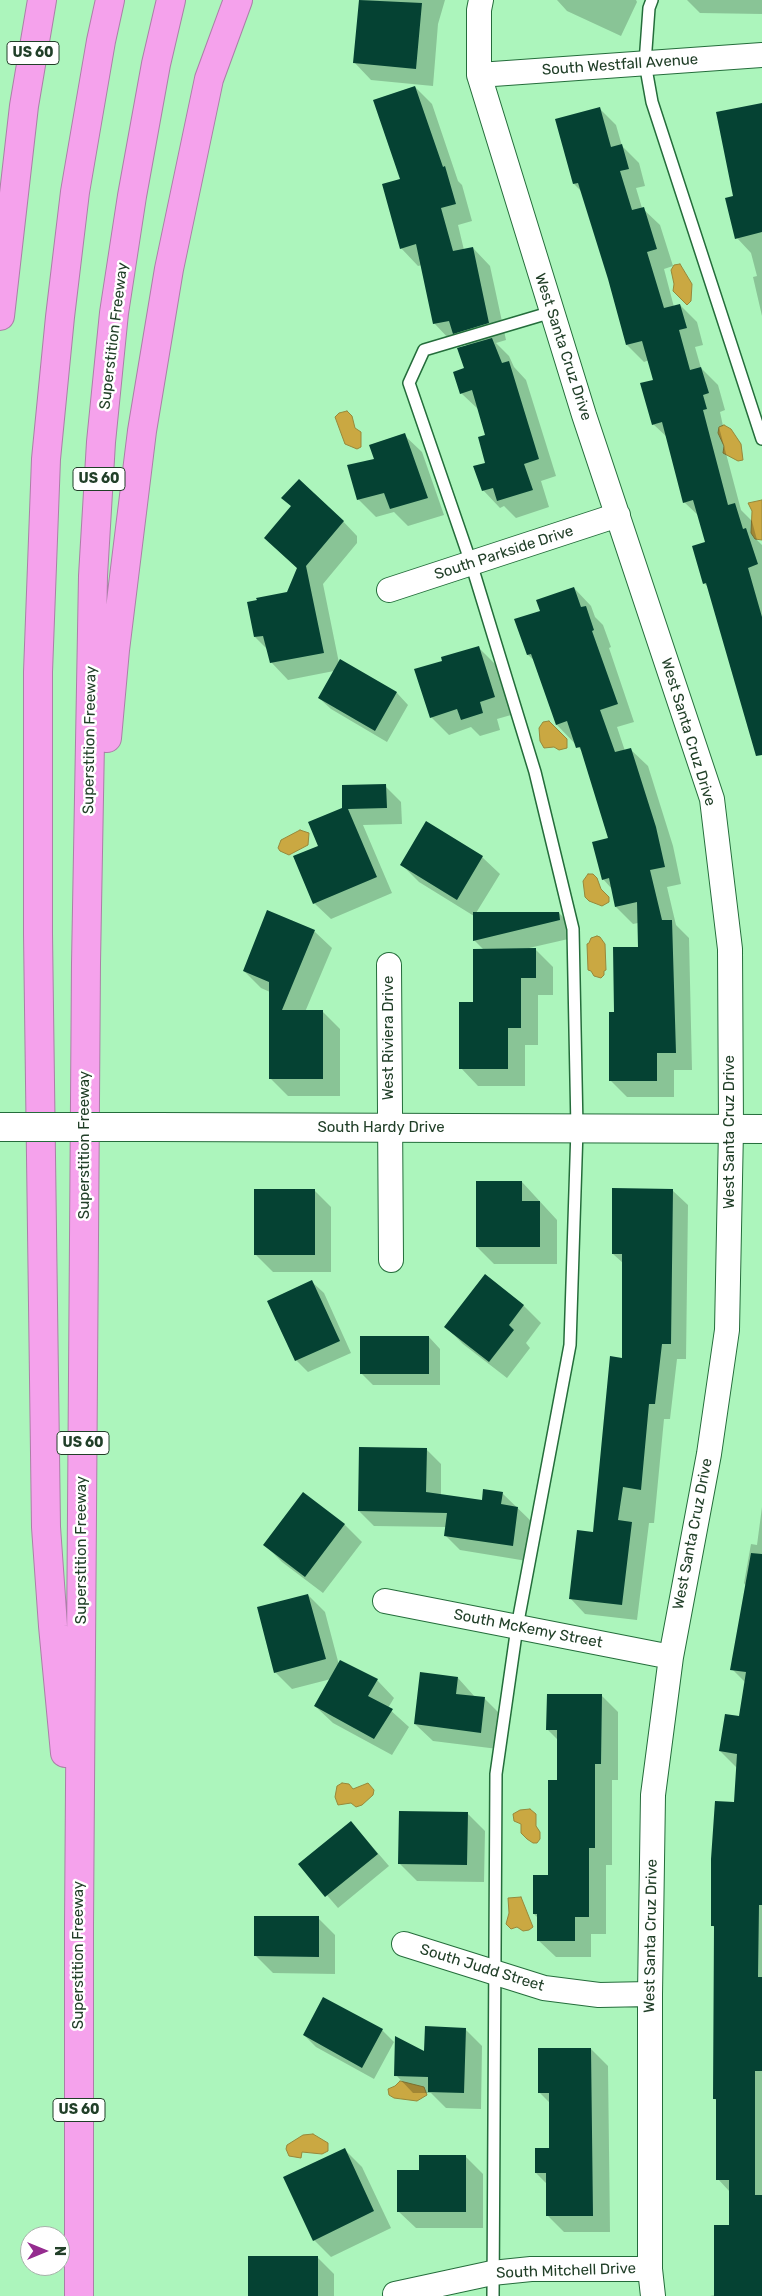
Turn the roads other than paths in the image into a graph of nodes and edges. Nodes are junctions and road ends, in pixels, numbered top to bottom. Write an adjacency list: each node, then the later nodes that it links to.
1 (37, 0): 11 (highway)
2 (42, 0): 11 (highway, US 60)
3 (110, 0): 29 (highway)
4 (172, 0): 18 (highway, Superstition Freeway / US 60)
5 (238, 0): 18 (highway)
6 (481, 0): 10 (street, West Santa Cruz Drive)
7 (652, 0): 9 (lane)
8 (762, 55): 9 (street, South Westfall Avenue)
9 (645, 63): 10 (street, South Westfall Avenue); 14 (lane)
10 (478, 75): 12 (street, West Santa Cruz Drive)
11 (24, 106): 13 (highway, US 60)
12 (552, 312): 15 (street, West Santa Cruz Drive); 16 (lane)
13 (0, 316)
14 (762, 439)
15 (618, 515): 16 (street, South Parkside Drive); 23 (street, West Santa Cruz Drive)
16 (471, 563): 17 (street, South Parkside Drive); 22 (lane)
17 (389, 590)
18 (86, 963): 29 (highway, Superstition Freeway / US 60)
19 (389, 965): 21 (street, West Riviera Drive)
20 (0, 1127): 21 (street, South Hardy Drive, bridge)
21 (389, 1128): 22 (street, South Hardy Drive); 25 (street, West Riviera Drive)
22 (577, 1129): 23 (street, South Hardy Drive); 27 (lane)
23 (731, 1129): 24 (street, South Hardy Drive); 28 (street, West Santa Cruz Drive)
24 (762, 1129)
25 (391, 1260)
26 (385, 1601): 27 (street, South McKemy Street)
27 (517, 1627): 28 (street, South McKemy Street); 31 (lane)
28 (671, 1657): 32 (street, West Santa Cruz Drive)
29 (79, 1924): 36 (highway, Superstition Freeway / US 60)
30 (404, 1944): 31 (street, South Judd Street)
31 (494, 1972): 32 (street, South Judd Street); 34 (lane)
32 (650, 1994): 33 (street, West Santa Cruz Drive)
33 (650, 2269): 34 (street, South Mitchell Drive); 37 (street, West Santa Cruz Drive)
34 (493, 2284): 35 (street, South Mitchell Drive)
35 (395, 2294)
36 (79, 2296)
37 (653, 2296)

